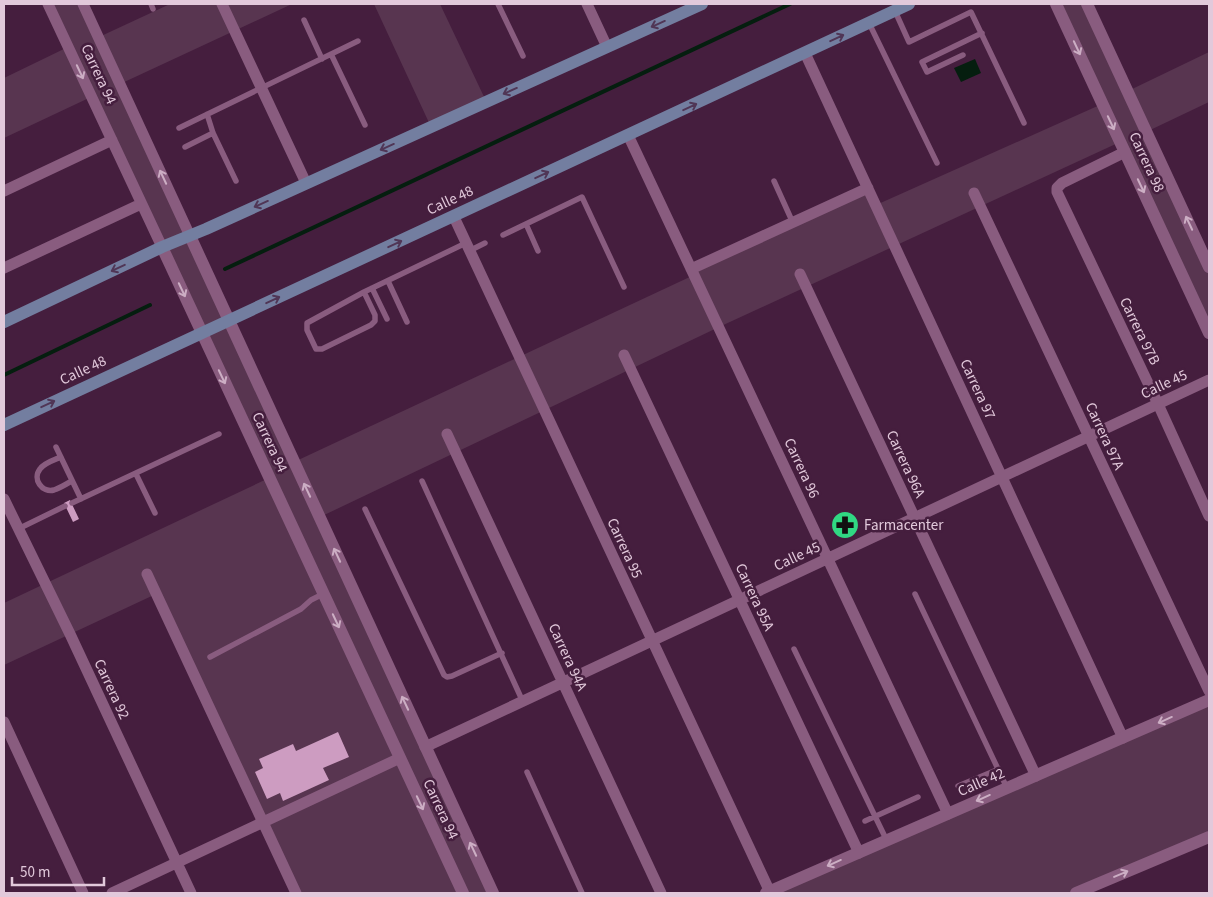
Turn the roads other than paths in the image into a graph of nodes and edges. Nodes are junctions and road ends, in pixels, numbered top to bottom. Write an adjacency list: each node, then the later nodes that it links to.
1 (48, 4): 28 (street, Carrera 94, one-way to 28)
2 (83, 4): 43 (street, Carrera 94, one-way to 2)
3 (222, 4): 21 (street)
4 (498, 4): 19 (lane)
5 (587, 4): 15 (street)
6 (702, 4): 15 (main road, one-way to 15)
7 (909, 4): 10 (main road, Calle 48)
8 (1056, 4): 30 (street, Carrera 98, one-way to 30)
9 (1087, 4): 48 (street, Carrera 98, one-way to 9)
10 (895, 10): 12 (main road, Calle 48); 13 (lane)
11 (304, 20): 20 (lane)
12 (869, 23): 16 (main road, Calle 48, one-way to 12); 31 (lane)
13 (982, 33): 18 (lane); 23 (lane)
14 (358, 41): 17 (lane)
15 (607, 47): 34 (main road, one-way to 34)
16 (805, 53): 27 (main road, Calle 48, one-way to 16); 35 (street, Carrera 97)
17 (331, 54): 20 (lane); 24 (lane)
18 (963, 55)
19 (523, 56)
20 (322, 59): 21 (lane)
21 (261, 88): 22 (lane); 34 (street)
22 (207, 114): 25 (lane); 26 (lane)
23 (1024, 123)
24 (365, 125)
25 (180, 128)
26 (213, 133): 29 (lane); 32 (lane)
27 (628, 136): 39 (main road, Calle 48, one-way to 27); 50 (street, Carrera 96)
28 (112, 140): 36 (street); 38 (street, Carrera 94)
29 (185, 147)
30 (1125, 152): 61 (street, Carrera 98, one-way to 61); 64 (street, Carrera 97B)
31 (936, 163)
32 (236, 181)
33 (774, 181): 40 (lane)
34 (306, 183): 43 (main road, one-way to 43)
35 (868, 188): 40 (street); 72 (street, Carrera 97)
36 (4, 191)
37 (974, 193): 68 (street, Carrera 97A)
38 (141, 204): 45 (street, Carrera 94); 49 (street)
39 (454, 217): 46 (street, Carrera 95); 57 (main road, Calle 48, one-way to 39)
40 (793, 223): 50 (street)
41 (526, 224): 42 (lane); 47 (lane); 53 (lane)
42 (503, 235)
43 (190, 236): 45 (main road); 57 (street, Carrera 94)
44 (486, 243): 46 (lane)
45 (162, 247): 58 (main road, one-way to 58); 60 (street, Carrera 94, one-way to 60)
46 (468, 247): 52 (lane); 89 (street, Carrera 95)
47 (538, 252)
48 (1209, 267)
49 (4, 268)
50 (691, 269): 84 (street, Carrera 96)
51 (800, 274): 82 (street, Carrera 96A)
52 (388, 281): 54 (lane); 59 (lane)
53 (624, 287)
54 (372, 288): 55 (lane); 56 (lane)
55 (364, 292): 55 (lane)
56 (387, 319)
57 (229, 321): 60 (main road, Calle 48); 99 (street, Carrera 94, one-way to 57)
58 (4, 322)
59 (407, 322)
60 (202, 333): 65 (main road, Calle 48, one-way to 60); 86 (street, Carrera 94, one-way to 86)
61 (1209, 333)
62 (624, 355): 88 (street, Carrera 95A)
63 (1209, 380): 64 (street, Calle 45)
64 (1158, 404): 68 (street, Calle 45); 81 (street, Carrera 97B)
65 (4, 425)
66 (219, 434): 71 (lane)
67 (447, 434): 93 (street, Carrera 94A)
68 (1089, 436): 72 (street, Calle 45); 94 (street, Carrera 97A)
69 (56, 447): 70 (lane)
70 (61, 457): 73 (lane); 73 (lane)
71 (136, 474): 76 (lane); 80 (lane)
72 (1002, 477): 82 (street, Calle 45); 98 (street, Carrera 97)
73 (72, 481): 76 (lane)
74 (422, 481): 91 (lane)
75 (4, 499): 83 (street, Carrera 92)
76 (81, 499): 77 (lane)
77 (72, 503)
78 (65, 506): 83 (lane)
79 (365, 509): 91 (lane)
80 (155, 513)
81 (1209, 516)
82 (914, 518): 84 (street, Calle 45); 103 (street, Carrera 96A)
83 (18, 529): 114 (street, Carrera 92)
84 (828, 559): 88 (street, Calle 45); 107 (street, Carrera 96)
85 (146, 574): 110 (street)
86 (323, 594): 92 (lane); 100 (street, Carrera 94, one-way to 100)
87 (915, 594): 101 (lane)
88 (739, 600): 89 (street, Calle 45); 113 (street, Carrera 95A)
89 (652, 641): 93 (street, Calle 45); 115 (street, Carrera 95)
90 (794, 648): 108 (lane)
91 (502, 653): 96 (lane)
92 (210, 657)
93 (563, 683): 96 (street, Calle 45); 123 (street, Carrera 94A)
94 (1209, 691)
95 (1209, 700): 98 (street, Calle 42, one-way to 98)
96 (523, 702): 99 (street, Calle 45)
97 (4, 722): 116 (street)
98 (1123, 738): 103 (street, Calle 42)
99 (425, 747): 121 (street, Carrera 94, one-way to 99)
100 (400, 758): 110 (street); 120 (street, Carrera 94, one-way to 120)
101 (999, 769): 104 (lane); 105 (lane)
102 (527, 772): 122 (lane)
103 (1036, 776): 105 (street, Calle 42)
104 (958, 786)
105 (1007, 788): 107 (street, Calle 42, one-way to 107)
106 (918, 797): 108 (lane)
107 (948, 814): 112 (street, Calle 42)
108 (875, 816): 109 (lane); 112 (lane)
109 (865, 821)
110 (263, 822): 114 (street); 119 (street)
111 (1209, 837): 124 (street, one-way to 111)
112 (887, 840): 113 (street, Calle 42)
113 (858, 853): 115 (street, Calle 42, one-way to 115)
114 (177, 863): 117 (street); 118 (street, Carrera 92)
115 (768, 892)
116 (83, 893)
117 (112, 893)
118 (191, 893)
119 (296, 893)
120 (463, 893)
121 (493, 893)
122 (582, 893)
123 (661, 893)
124 (1076, 893)

